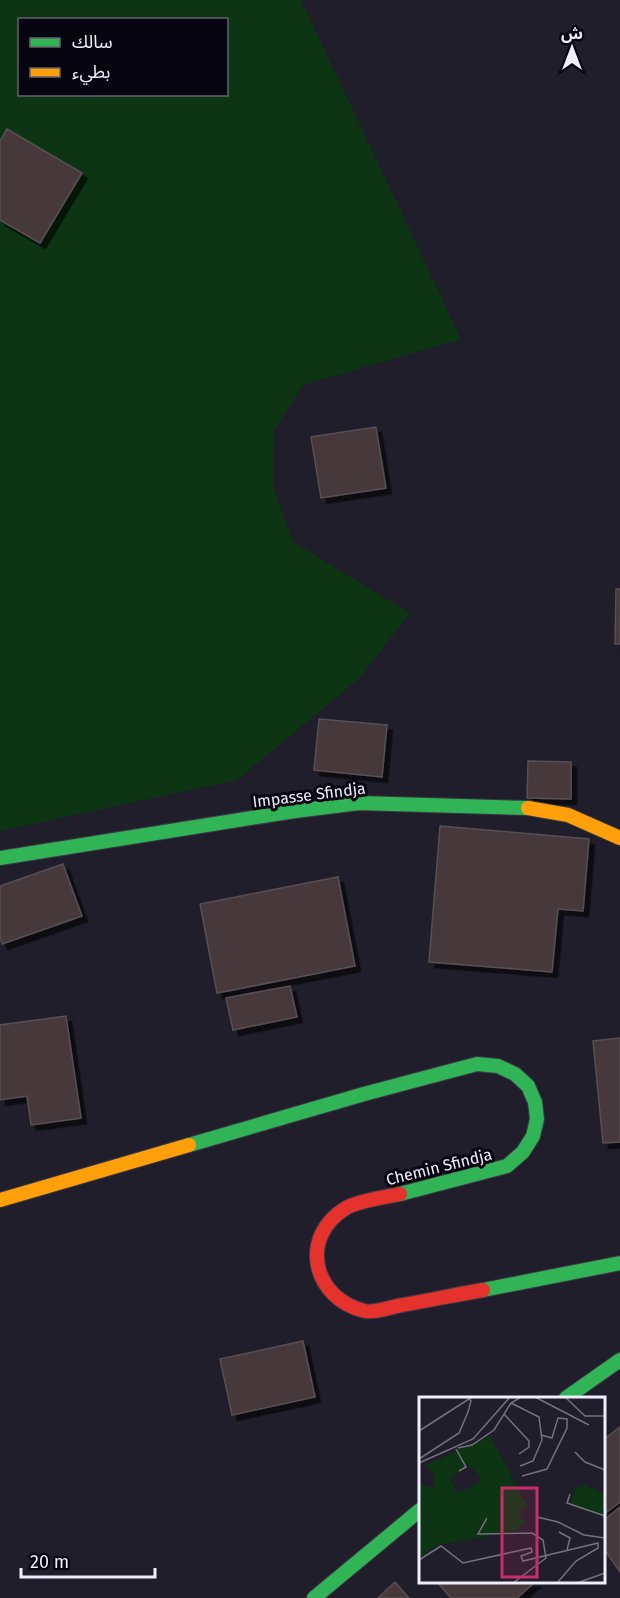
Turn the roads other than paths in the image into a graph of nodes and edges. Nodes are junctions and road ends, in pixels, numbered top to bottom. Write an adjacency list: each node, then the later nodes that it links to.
1 (620, 838): 2 (street, Impasse Sfindja)
2 (0, 858)
3 (0, 1200): 4 (street, Chemin Sfindja)
4 (620, 1263)
5 (620, 1360): 6 (street)
6 (567, 1397)
7 (419, 1511): 8 (street)
8 (314, 1598)

